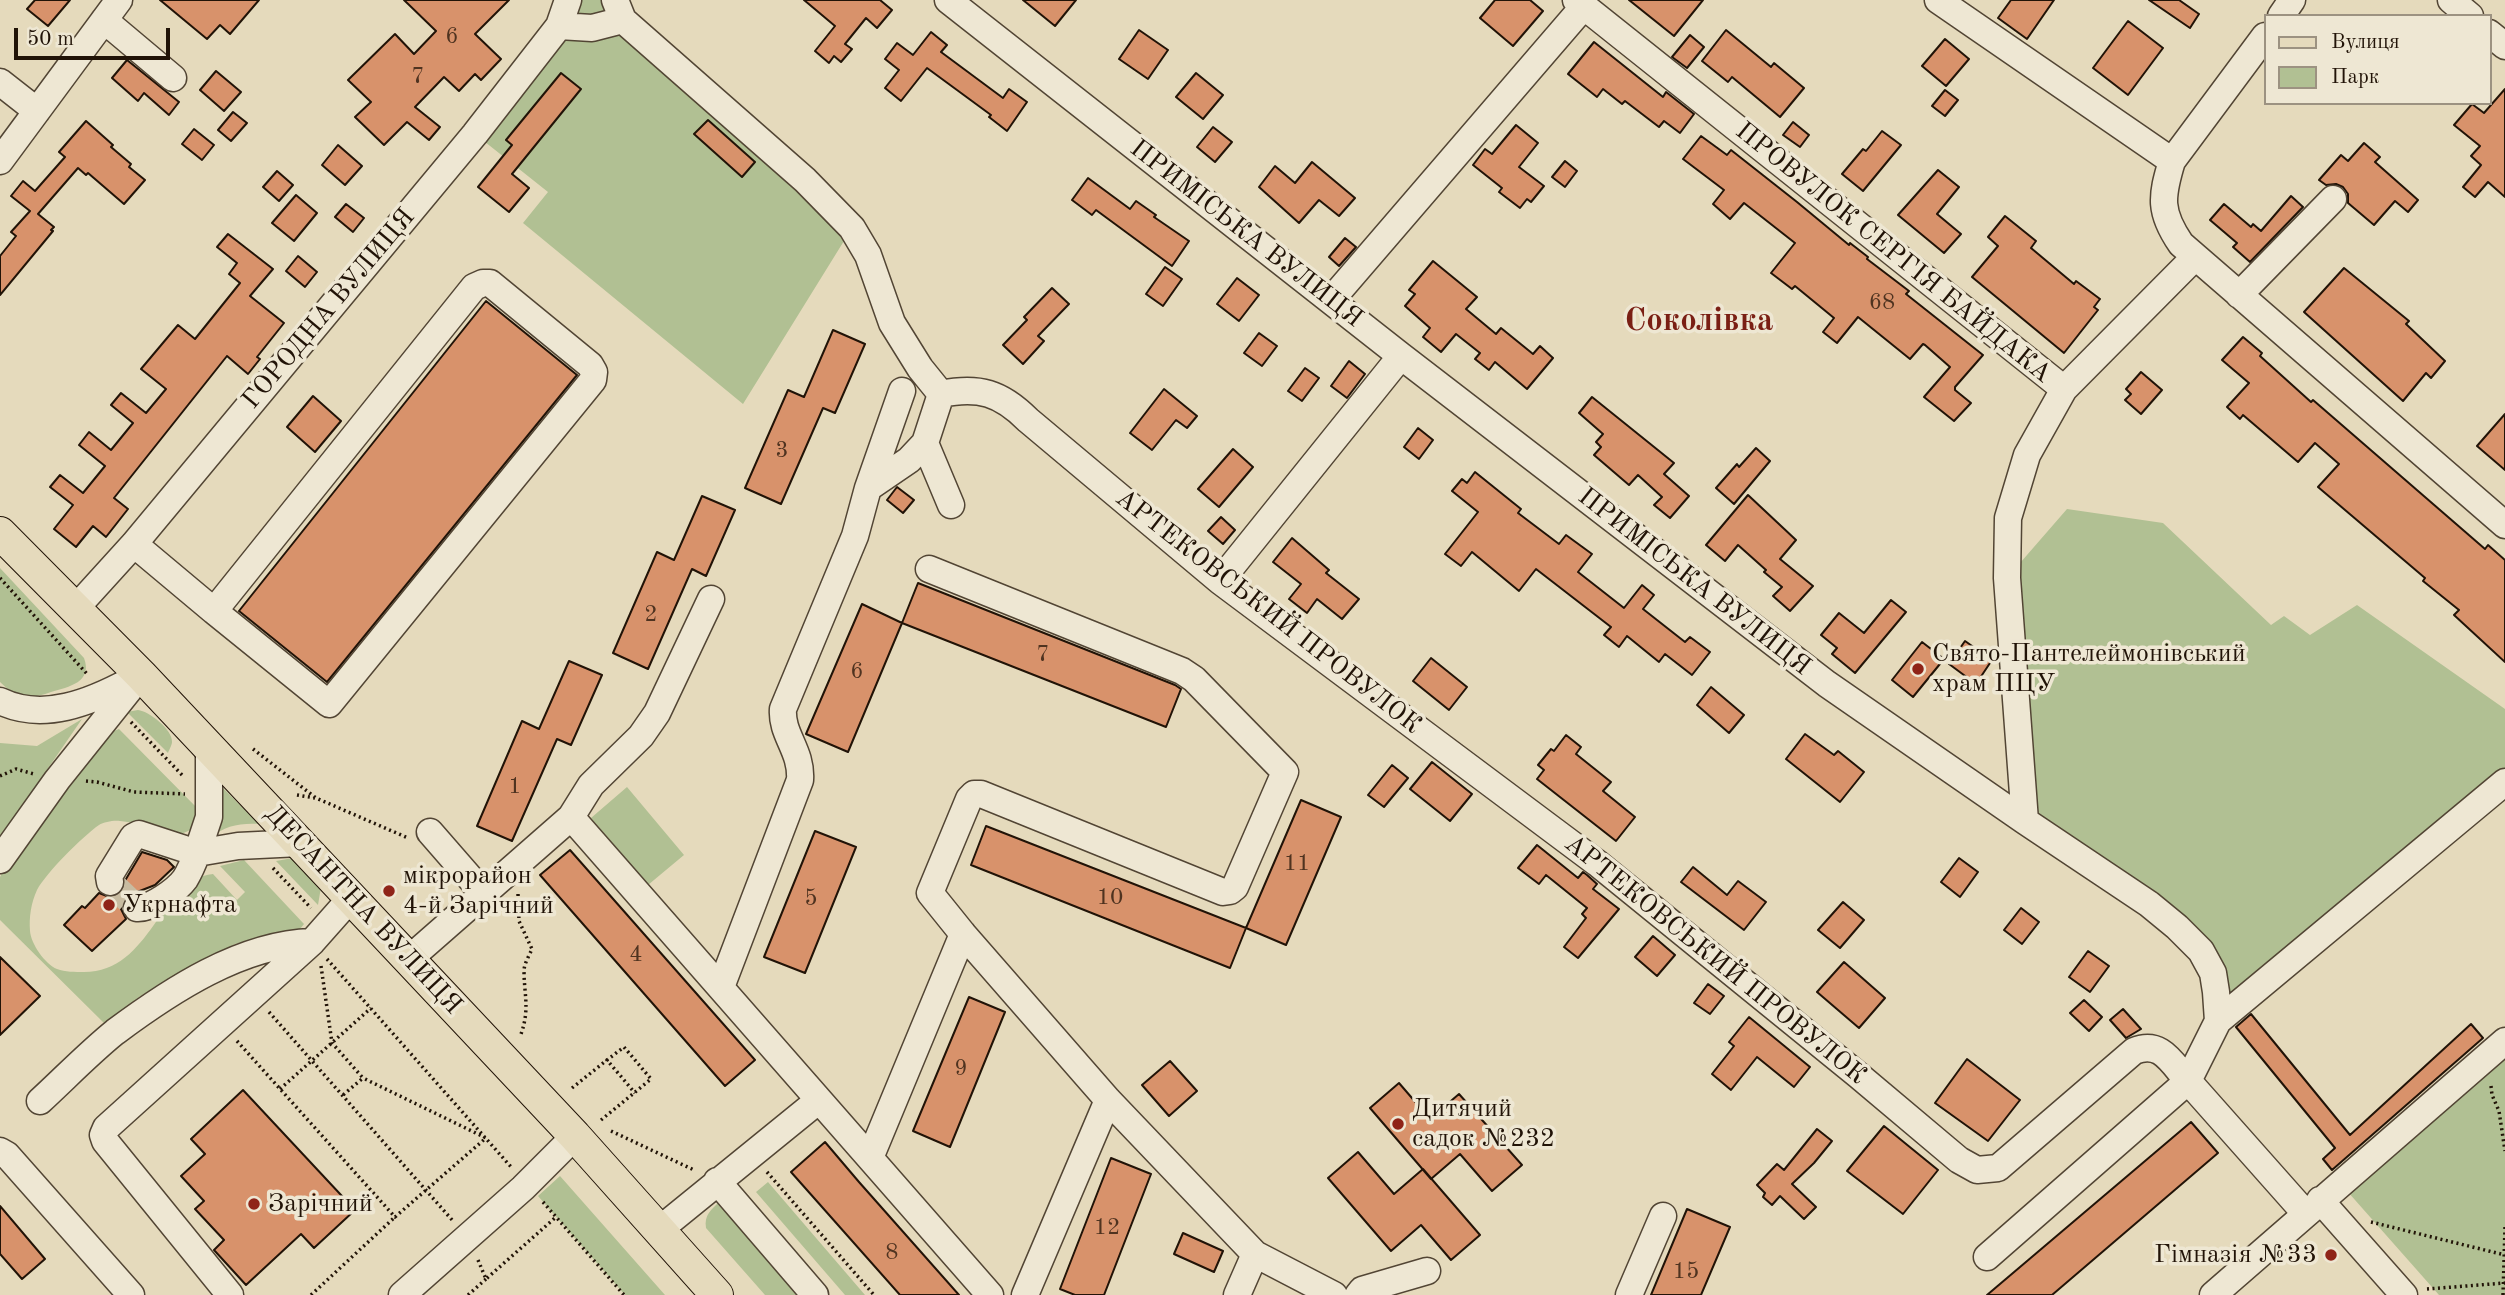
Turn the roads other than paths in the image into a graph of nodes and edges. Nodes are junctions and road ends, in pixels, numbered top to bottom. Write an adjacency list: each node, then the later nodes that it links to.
1 (568, 0): 9 (street, ГОРОДНА ВУЛИЦЯ)
2 (948, 0): 21 (street, ПРИМІСЬКА ВУЛИЦЯ)
3 (1938, 0): 17 (street)
4 (2451, 0): 8 (street)
5 (1580, 3): 21 (street); 23 (street, ПРОВУЛОК СЕРГІЯ БАЙДАКА)
6 (112, 10): 13 (street); 15 (street)
7 (619, 10): 9 (street); 25 (street)
8 (2468, 14)
9 (559, 26): 31 (street, ГОРОДНА ВУЛИЦЯ)
10 (2491, 35): 12 (street)
11 (2264, 37): 17 (street)
12 (2505, 46)
13 (173, 78)
14 (0, 82): 15 (street)
15 (37, 111): 16 (street)
16 (0, 161)
17 (2172, 161): 19 (street)
18 (2333, 199): 20 (street)
19 (2195, 257): 20 (street); 23 (street, ПРОВУЛОК СЕРГІЯ БАЙДАКА)
20 (2239, 295): 29 (street)
21 (1331, 300): 22 (street, ПРИМІСЬКА ВУЛИЦЯ)
22 (1401, 356): 33 (street); 42 (street, ПРИМІСЬКА ВУЛИЦЯ)
23 (2064, 389): 42 (street)
24 (901, 391): 27 (street)
25 (942, 394): 26 (street); 33 (street, АРТЕКОВСЬКИЙ ПРОВУЛОК)
26 (925, 443): 27 (street); 28 (street)
27 (868, 488): 54 (street)
28 (951, 505)
29 (2505, 525)
30 (0, 533): 35 (main road, ДЕСАНТНА ВУЛИЦЯ)
31 (134, 544): 35 (street, ГОРОДНА ВУЛИЦЯ); 36 (street)
32 (929, 569): 51 (street)
33 (1220, 581): 57 (street, АРТЕКОВСЬКИЙ ПРОВУЛОК)
34 (711, 599): 41 (street)
35 (75, 609): 37 (main road, ДЕСАНТНА ВУЛИЦЯ)
36 (214, 611): 36 (street)
37 (141, 675): 38 (street); 39 (main road, ДЕСАНТНА ВУЛИЦЯ); 46 (street)
38 (0, 701)
39 (209, 748): 44 (main road, ДЕСАНТНА ВУЛИЦЯ); 45 (street)
40 (2503, 788): 55 (street)
41 (571, 817): 48 (street); 54 (street)
42 (2025, 821): 55 (street, ПРИМІСЬКА ВУЛИЦЯ)
43 (430, 832): 48 (street)
44 (300, 843): 45 (street); 49 (main road, ДЕСАНТНА ВУЛИЦЯ)
45 (197, 853): 47 (street); 50 (street)
46 (0, 860)
47 (110, 882)
48 (484, 894): 53 (street)
49 (351, 898): 52 (street); 53 (main road, ДЕСАНТНА ВУЛИЦЯ)
50 (137, 908)
51 (963, 934): 59 (street); 63 (street)
52 (315, 946): 60 (street); 73 (street)
53 (409, 959): 61 (main road, ДЕСАНТНА ВУЛИЦЯ)
54 (721, 987): 58 (street)
55 (2218, 1021): 57 (street)
56 (2496, 1048): 65 (street)
57 (2188, 1081): 65 (street); 69 (street)
58 (819, 1100): 63 (street); 64 (street)
59 (1108, 1100): 68 (street); 78 (street)
60 (40, 1101)
61 (588, 1128): 67 (main road, ДЕСАНТНА ВУЛИЦЯ); 74 (street)
62 (0, 1151): 72 (street)
63 (870, 1158): 77 (street)
64 (717, 1181): 67 (street); 76 (street)
65 (2313, 1207): 71 (street); 83 (street)
66 (1663, 1216): 82 (street)
67 (659, 1230): 75 (main road, ДЕСАНТНА ВУЛИЦЯ)
68 (1255, 1254): 79 (street); 80 (street)
69 (1987, 1257)
70 (1427, 1271): 81 (street)
71 (2402, 1293)
72 (131, 1295)
73 (230, 1295)
74 (402, 1295)
75 (717, 1295)
76 (815, 1295)
77 (990, 1295)
78 (1025, 1295)
79 (1237, 1295)
80 (1334, 1295)
81 (1357, 1295)
82 (1629, 1295)
83 (2213, 1295)

